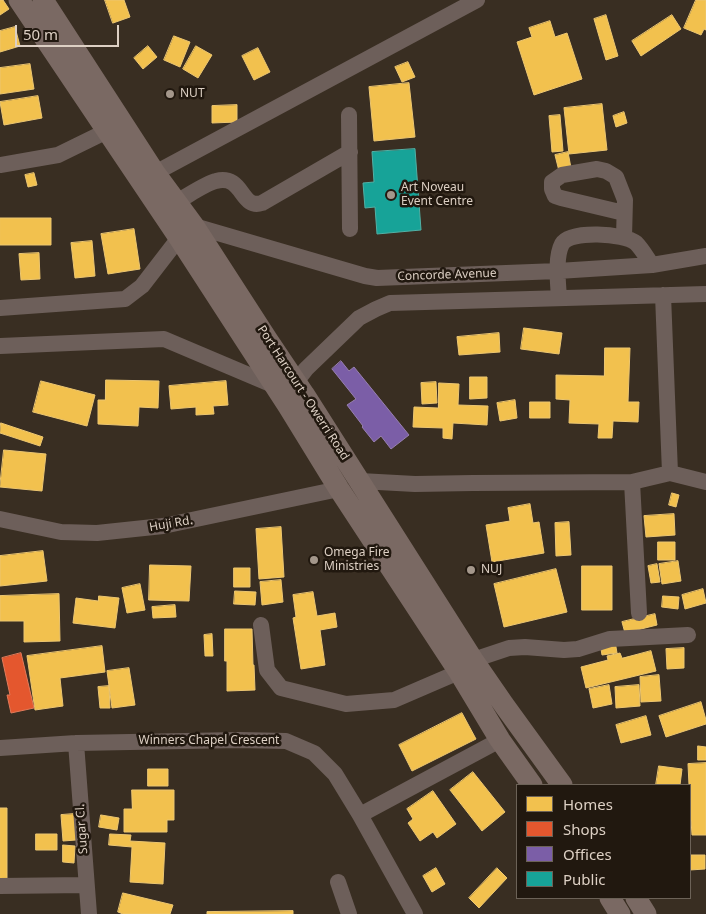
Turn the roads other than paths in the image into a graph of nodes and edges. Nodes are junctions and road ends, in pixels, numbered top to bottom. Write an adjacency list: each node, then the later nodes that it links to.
1 (19, 0): 5 (main road, Port Harcourt - Owerri Road)
2 (43, 0): 5 (main road, Port Harcourt - Owerri Road)
3 (477, 0): 8 (street)
4 (349, 115): 6 (street)
5 (114, 126): 7 (street); 8 (main road, Port Harcourt - Owerri Road); 12 (main road, Port Harcourt - Owerri Road)
6 (350, 152): 9 (street); 11 (street)
7 (0, 165)
8 (155, 172): 9 (main road, Port Harcourt - Owerri Road)
9 (176, 202): 12 (main road, Port Harcourt - Owerri Road)
10 (624, 213): 13 (street)
11 (350, 229)
12 (187, 232): 16 (street, Concorde Avenue); 20 (street); 22 (main road, Port Harcourt - Owerri Road); 23 (main road, Port Harcourt - Owerri Road)
13 (624, 236): 15 (street); 16 (street)
14 (706, 256): 15 (street, Concorde Avenue)
15 (652, 265): 16 (street, Concorde Avenue)
16 (558, 271): 19 (street)
17 (706, 294): 18 (street)
18 (662, 295): 19 (street); 24 (street)
19 (559, 298): 22 (street)
20 (0, 308)
21 (0, 346): 23 (street)
22 (296, 382): 25 (main road, Port Harcourt - Owerri Road)
23 (275, 386): 28 (main road, Port Harcourt - Owerri Road)
24 (670, 473): 26 (street); 27 (street)
25 (360, 481): 26 (street); 28 (main road); 33 (main road, Port Harcourt - Owerri Road)
26 (632, 482): 30 (street)
27 (706, 482)
28 (340, 489): 29 (street, Huji Rd.); 33 (main road, Port Harcourt - Owerri Road)
29 (0, 519)
30 (639, 613)
31 (261, 625): 33 (street)
32 (688, 635): 33 (street)
33 (466, 666): 34 (main road, Port Harcourt - Owerri Road); 38 (main road, Port Harcourt - Owerri Road)
34 (500, 740): 37 (main road, Port Harcourt - Owerri Road); 39 (street)
35 (76, 743): 36 (street, Winners Chapel Crescent); 39 (street, Winners Chapel Crescent); 41 (street, Sugar Cl.)
36 (0, 748)
37 (531, 784)
38 (561, 784)
39 (360, 815): 47 (street, Winners Chapel Crescent)
40 (338, 882): 46 (street)
41 (86, 885): 42 (street); 45 (street, Sugar Cl.)
42 (0, 886)
43 (611, 899): 48 (main road)
44 (637, 899): 49 (main road)
45 (89, 914)
46 (349, 914)
47 (416, 914)
48 (620, 914)
49 (646, 914)

